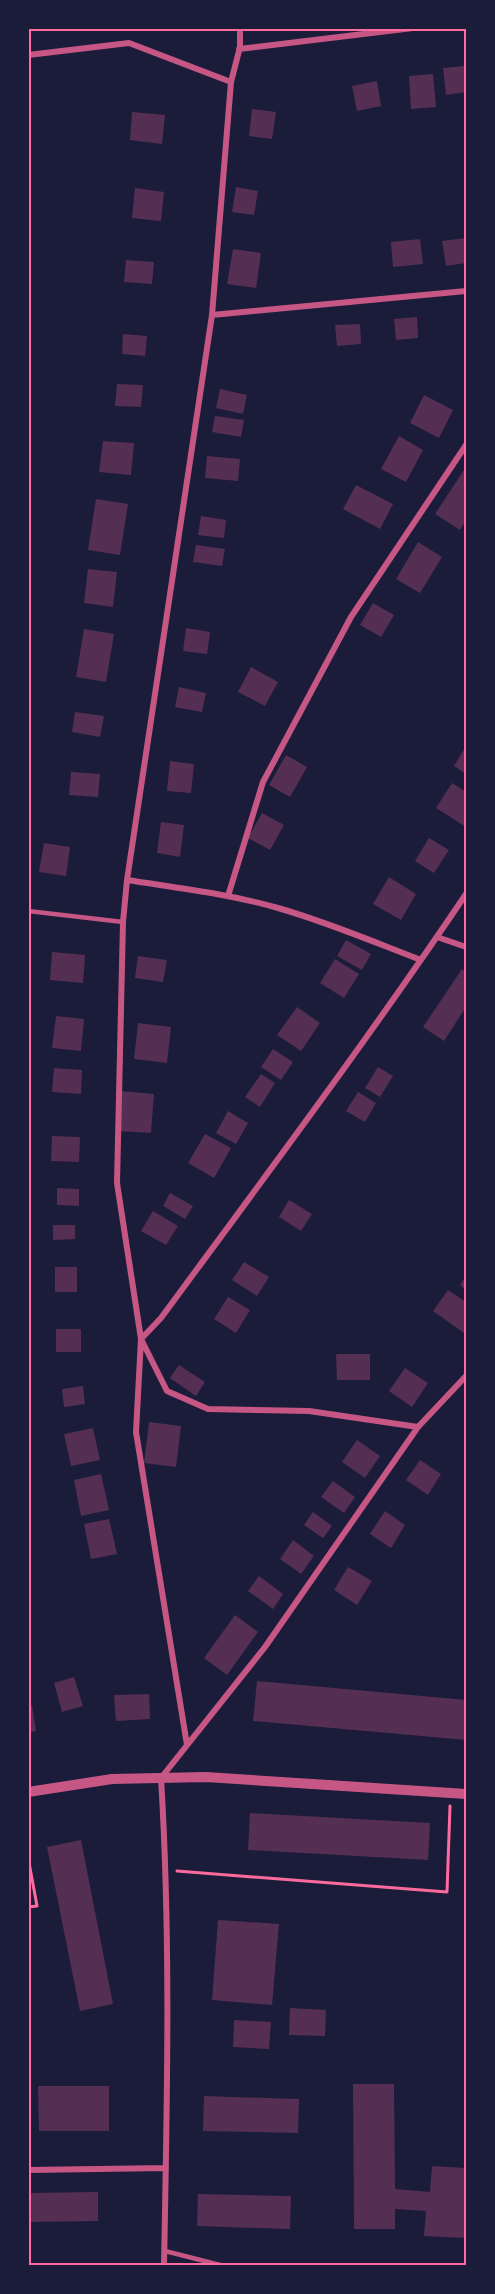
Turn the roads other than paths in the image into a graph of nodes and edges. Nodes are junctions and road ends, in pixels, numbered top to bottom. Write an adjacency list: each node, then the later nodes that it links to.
1 (240, 28): 4 (street)
2 (413, 28): 3 (street)
3 (386, 30): 4 (street)
4 (240, 47): 6 (street)
5 (28, 55): 6 (street)
6 (231, 82): 8 (street)
7 (466, 291): 8 (street)
8 (212, 315): 10 (street)
9 (466, 445): 12 (street)
10 (128, 880): 12 (street); 14 (street)
11 (466, 894): 15 (street)
12 (228, 896): 17 (street)
13 (28, 911): 14 (lane)
14 (123, 922): 18 (street)
15 (437, 938): 16 (street); 17 (street)
16 (466, 947)
17 (421, 960): 18 (street)
18 (141, 1339): 20 (street); 21 (street)
19 (466, 1376): 20 (street)
20 (418, 1427): 21 (street)
21 (187, 1745): 22 (street)
22 (161, 1778): 23 (street); 24 (street); 25 (street)
23 (28, 1792)
24 (466, 1794)
25 (166, 2168): 26 (street); 27 (street)
26 (28, 2170)
27 (165, 2251): 28 (street); 29 (lane)
28 (164, 2265)
29 (224, 2265)

